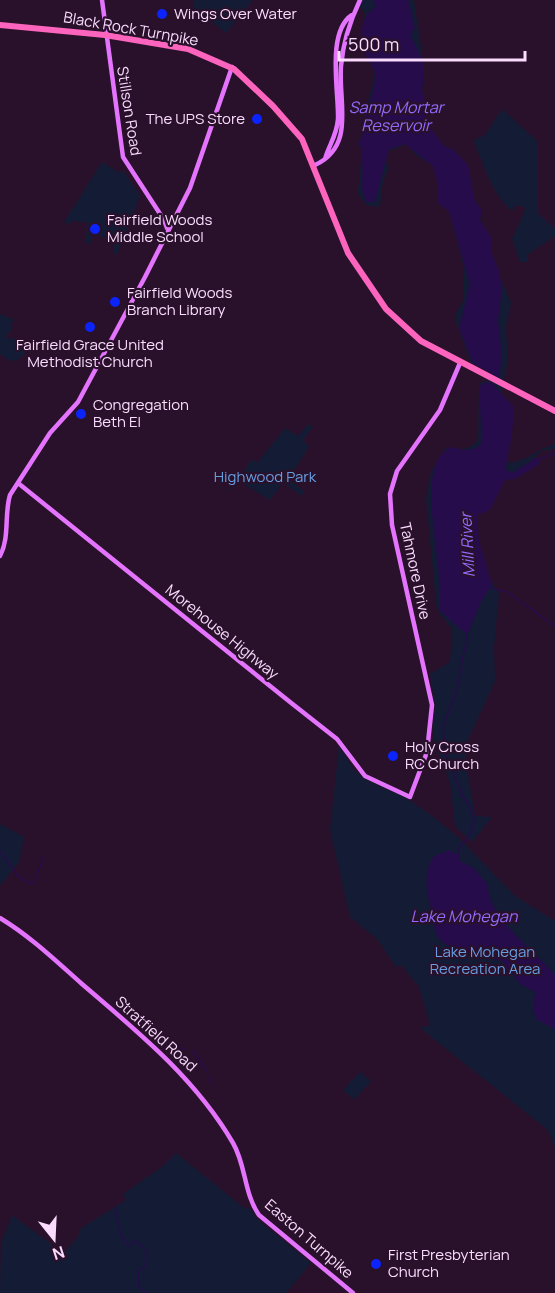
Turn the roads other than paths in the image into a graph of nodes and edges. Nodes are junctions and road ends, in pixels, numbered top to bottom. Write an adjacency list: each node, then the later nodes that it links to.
1 (102, 0): 4 (main road, Stillson Road)
2 (360, 0): 6 (main road)
3 (0, 25): 4 (main road, Black Rock Turnpike)
4 (105, 35): 5 (main road, Black Rock Turnpike); 7 (main road, Stillson Road)
5 (232, 67): 6 (main road, Black Rock Turnpike); 8 (main road)
6 (315, 165): 10 (main road, Black Rock Turnpike)
7 (161, 214): 8 (main road); 9 (main road, Stillson Road)
8 (175, 215): 9 (main road)
9 (168, 229): 12 (main road)
10 (460, 363): 11 (main road, Black Rock Turnpike); 14 (main road, Tahmore Drive)
11 (555, 411)
12 (18, 483): 13 (main road); 14 (main road, Morehouse Highway)
13 (0, 556)
14 (410, 797)
15 (0, 918): 16 (main road, Stratfield Road)
16 (251, 1201): 17 (main road, Easton Turnpike)
17 (353, 1293)

